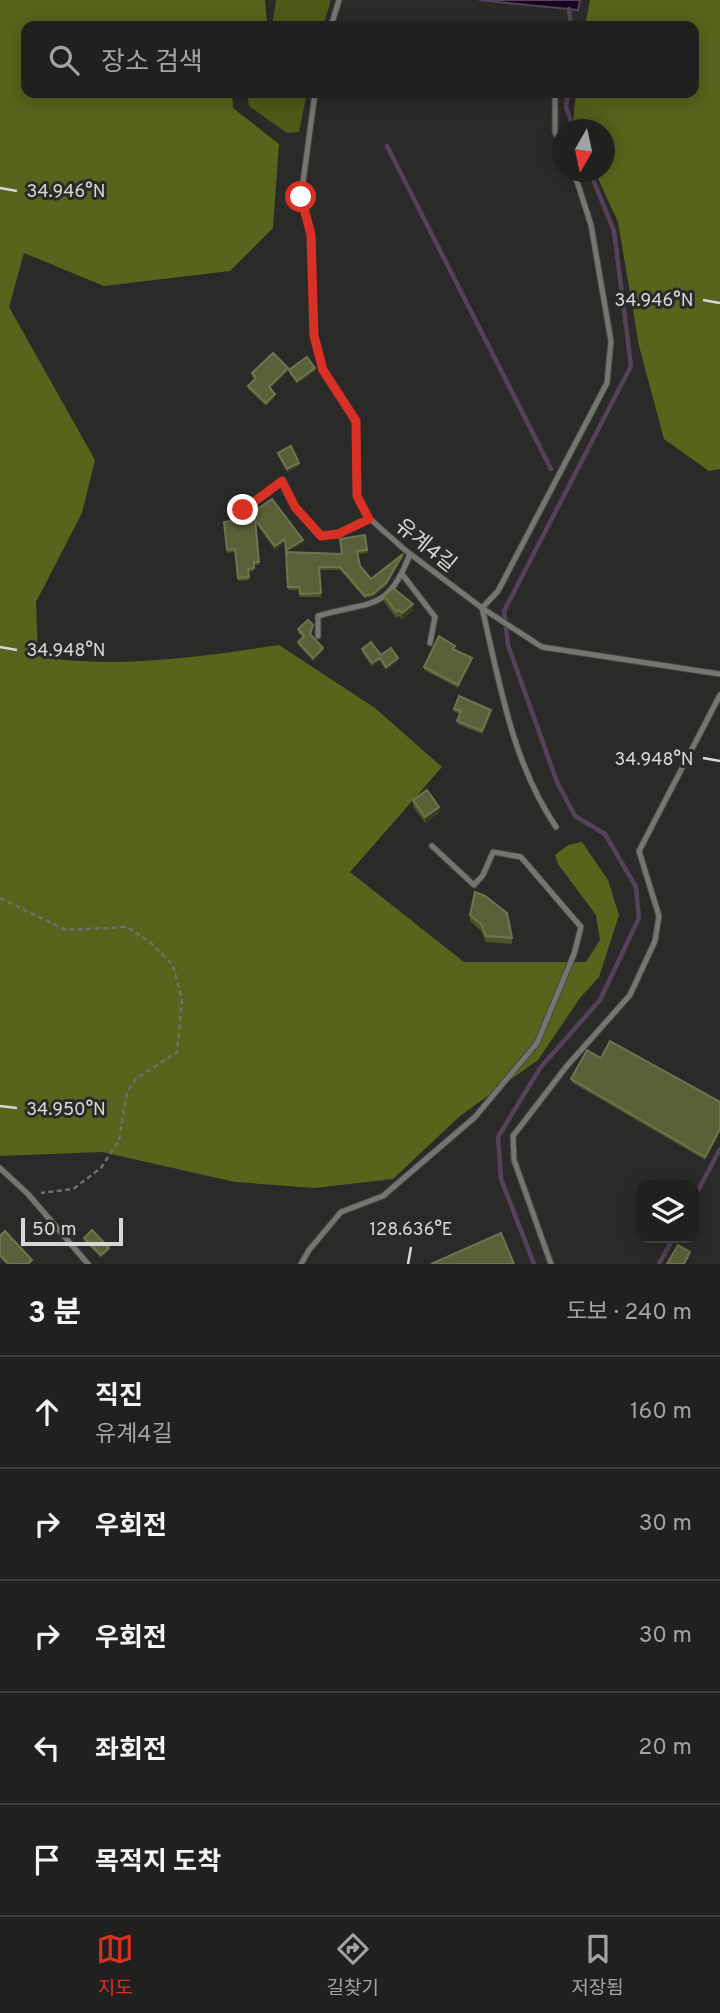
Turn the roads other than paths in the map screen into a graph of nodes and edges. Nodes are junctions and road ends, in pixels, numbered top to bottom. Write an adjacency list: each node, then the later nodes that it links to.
1 (339, 0): 2 (lane)
2 (333, 21)
3 (314, 98): 8 (lane, 유계4길)
4 (555, 98): 5 (lane)
5 (555, 119)
6 (576, 182): 11 (lane)
7 (243, 510): 8 (lane)
8 (369, 519): 9 (lane, 유계4길)
9 (410, 554): 10 (lane); 11 (lane, 유계4길)
10 (402, 574): 12 (lane); 13 (lane)
11 (482, 608): 14 (lane, 유계4길); 16 (lane)
12 (318, 636)
13 (430, 643)
14 (720, 674)
15 (720, 695): 21 (lane)
16 (556, 827)
17 (432, 846): 20 (lane)
18 (0, 1168): 19 (lane)
19 (88, 1264)
20 (301, 1264)
21 (551, 1264)

